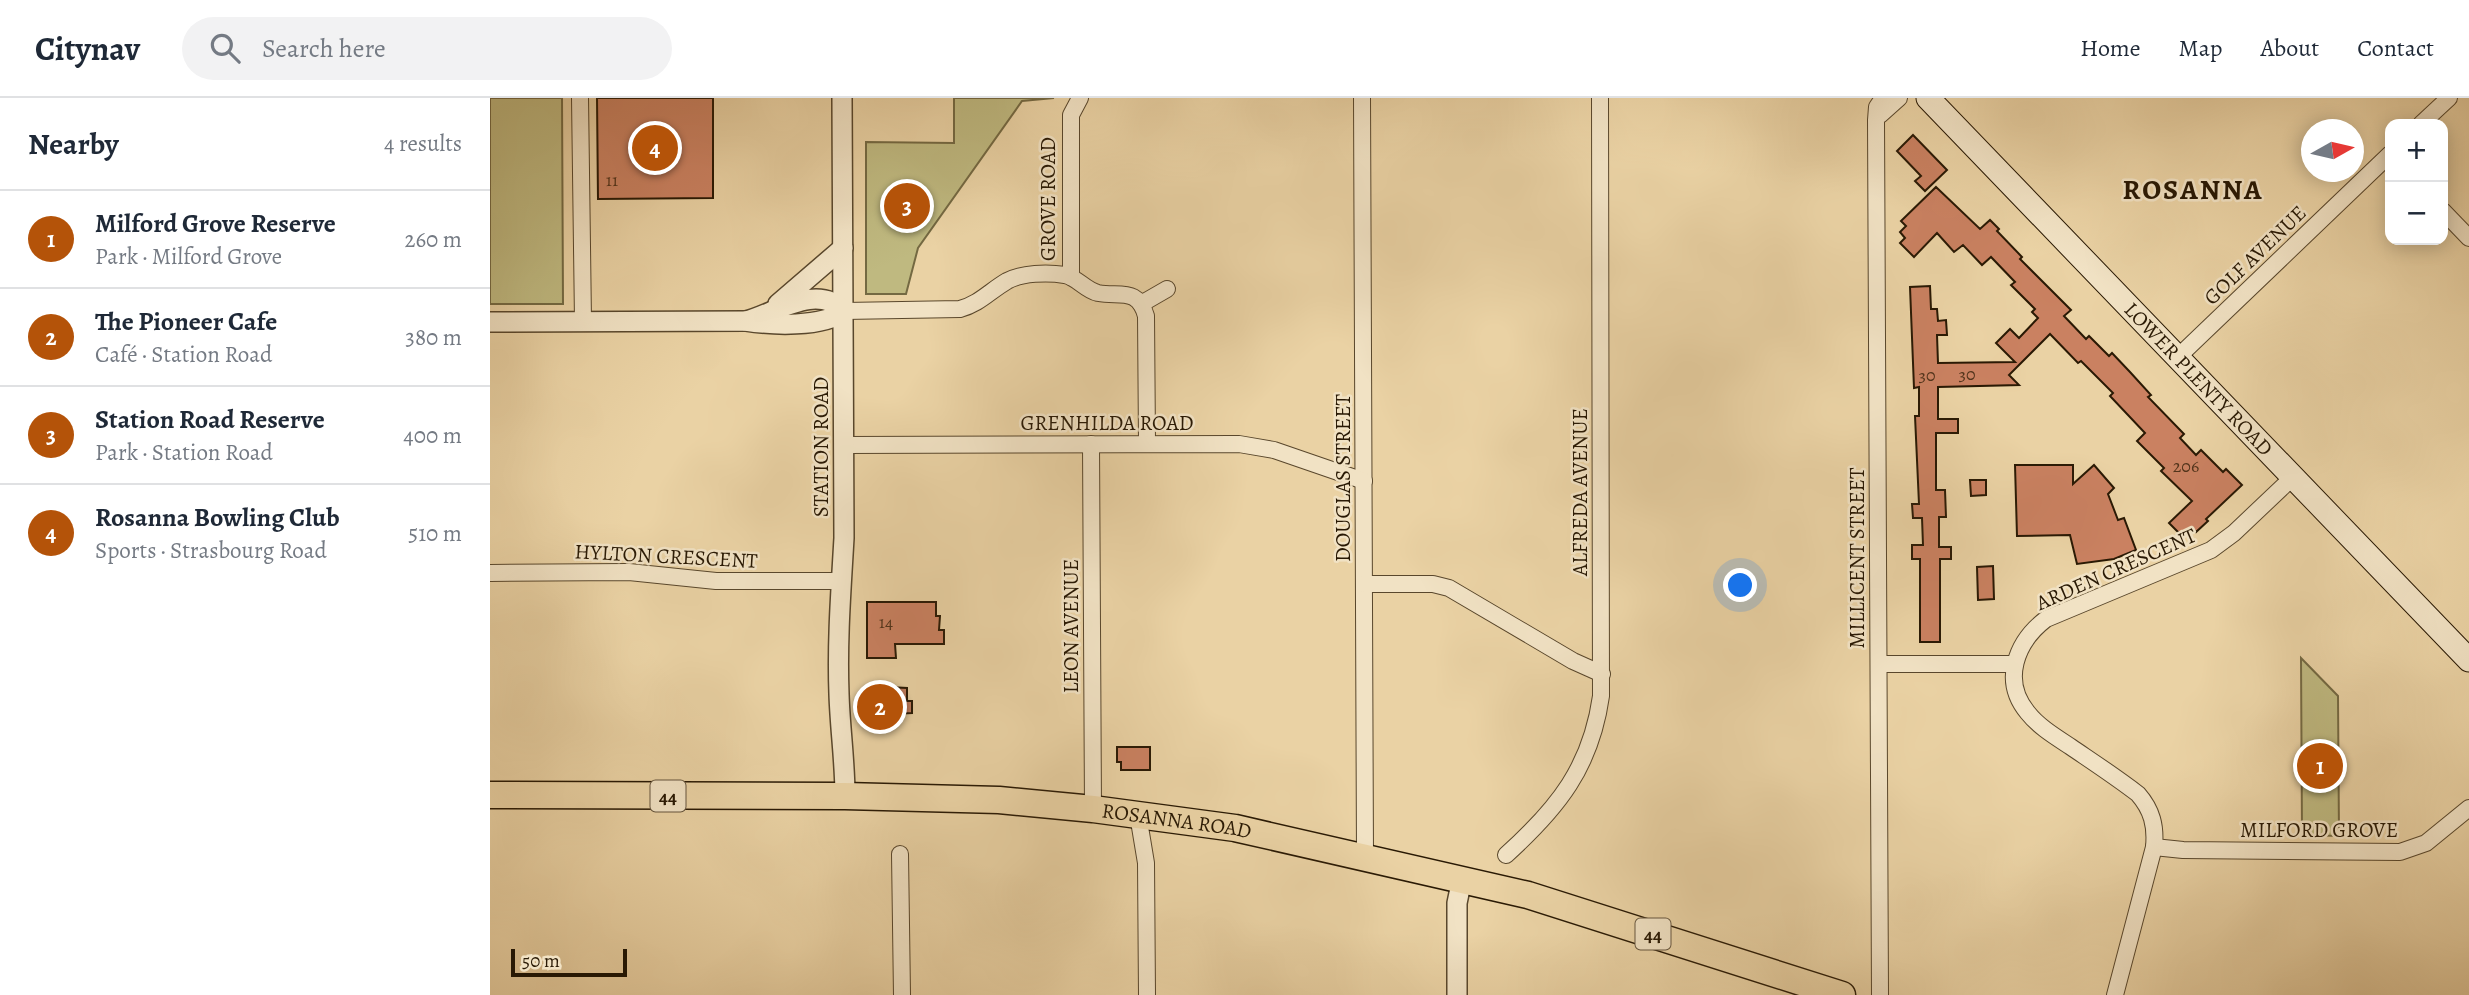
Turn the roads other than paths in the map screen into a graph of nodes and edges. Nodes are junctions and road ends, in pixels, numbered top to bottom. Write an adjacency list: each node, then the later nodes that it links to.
1 (580, 98): 21 (street)
2 (842, 98): 15 (street, STATION ROAD)
3 (1080, 98): 16 (street, GROVE ROAD)
4 (1362, 98): 29 (street, DOUGLAS STREET)
5 (1600, 98): 36 (street, ALFREDA AVENUE)
6 (1882, 98): 11 (street, MILLICENT STREET)
7 (1899, 98): 11 (street)
8 (1928, 98): 24 (main road, LOWER PLENTY ROAD)
9 (2449, 98): 10 (street)
10 (2426, 119)
11 (1876, 120): 34 (street, MILLICENT STREET)
12 (2385, 160): 24 (street, GOLF AVENUE)
13 (2448, 216): 14 (street)
14 (2469, 238)
15 (843, 248): 19 (street); 20 (street, STATION ROAD)
16 (1071, 277): 18 (street); 20 (street, GROVE ROAD)
17 (1167, 289): 18 (street)
18 (1141, 304): 25 (street)
19 (769, 311): 20 (street, GROVE ROAD); 22 (street, GROVE ROAD)
20 (844, 311): 22 (street, GROVE ROAD); 27 (street, STATION ROAD)
21 (583, 321): 22 (street, GROVE ROAD); 23 (street, GROVE ROAD)
22 (745, 321)
23 (490, 322)
24 (2178, 357): 28 (main road, LOWER PLENTY ROAD)
25 (1147, 443): 26 (street, GRENHILDA ROAD); 29 (street, GRENHILDA ROAD)
26 (1091, 444): 27 (street, GRENHILDA ROAD); 40 (street, LEON AVENUE)
27 (844, 445): 31 (street, STATION ROAD)
28 (2292, 477): 33 (main road, LOWER PLENTY ROAD); 35 (street, ARDEN CRESCENT)
29 (1363, 481): 32 (street, DOUGLAS STREET)
30 (490, 573): 31 (street, HYLTON CRESCENT)
31 (841, 581): 38 (street, STATION ROAD)
32 (1364, 584): 36 (street); 45 (street, DOUGLAS STREET)
33 (2469, 660)
34 (1878, 664): 35 (street); 51 (street, MILLICENT STREET)
35 (2014, 664): 42 (street)
36 (1602, 674): 44 (street, ALFREDA AVENUE)
37 (490, 795): 38 (highway, ROSANNA ROAD / 44)
38 (845, 796): 40 (highway, ROSANNA ROAD / 44)
39 (2469, 808): 42 (street, MILFORD GROVE)
40 (1093, 809): 41 (highway, ROSANNA ROAD / 44)
41 (1148, 816): 45 (highway, ROSANNA ROAD / 44); 48 (street)
42 (2154, 848): 52 (street)
43 (900, 854): 47 (street)
44 (1506, 855)
45 (1365, 857): 46 (highway, ROSANNA ROAD / 44)
46 (1462, 879): 49 (street); 50 (highway, ROSANNA ROAD / 44)
47 (902, 995)
48 (1147, 995)
49 (1457, 995)
50 (1842, 995)
51 (1880, 995)
52 (2115, 995)

